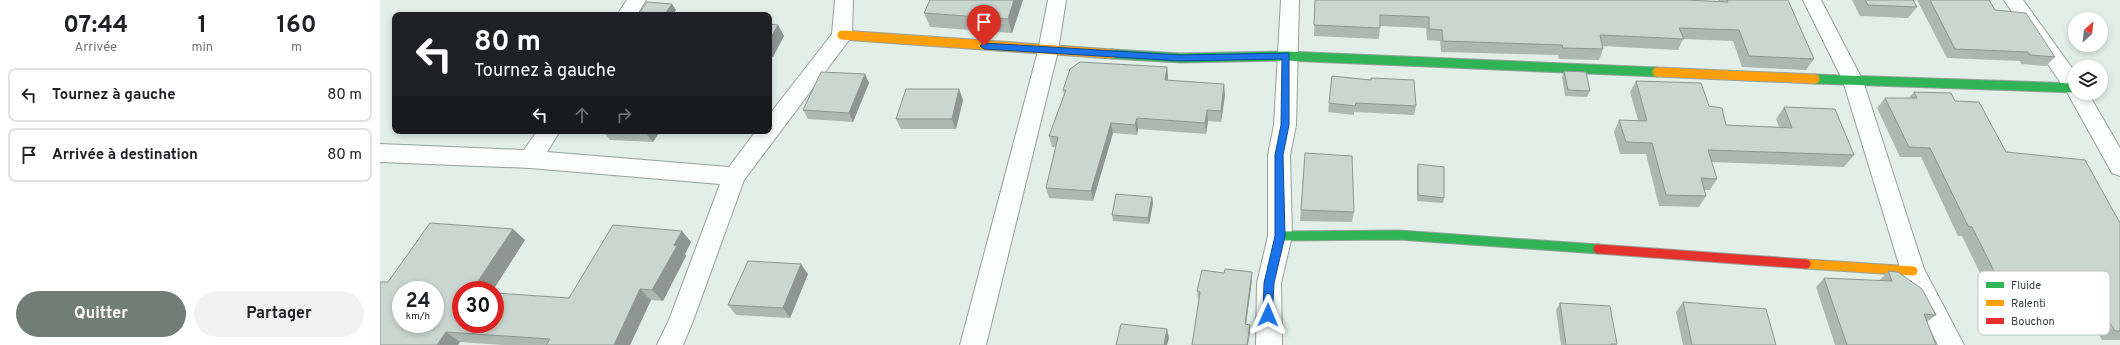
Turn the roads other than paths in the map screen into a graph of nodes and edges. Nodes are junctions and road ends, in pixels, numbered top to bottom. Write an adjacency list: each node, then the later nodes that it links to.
1 (637, 0): 7 (street)
2 (844, 0): 8 (street)
3 (1057, 0): 9 (street)
4 (1290, 0): 10 (street)
5 (1812, 0): 12 (street)
6 (2013, 0): 11 (street)
7 (629, 12)
8 (842, 35): 9 (street); 15 (street)
9 (1048, 51): 10 (street); 25 (street)
10 (1286, 56): 12 (street); 22 (street)
11 (2068, 78)
12 (1853, 81): 13 (street); 23 (street)
13 (2068, 88)
14 (2082, 100): 20 (street)
15 (772, 126)
16 (547, 134): 19 (street)
17 (766, 134): 21 (street)
18 (380, 153): 19 (street)
19 (530, 159): 21 (street)
20 (2120, 167)
21 (734, 176): 24 (street)
22 (1280, 236): 23 (street); 26 (street)
23 (1913, 271): 27 (street)
24 (670, 345)
25 (973, 345)
26 (1269, 345)
27 (1951, 345)

